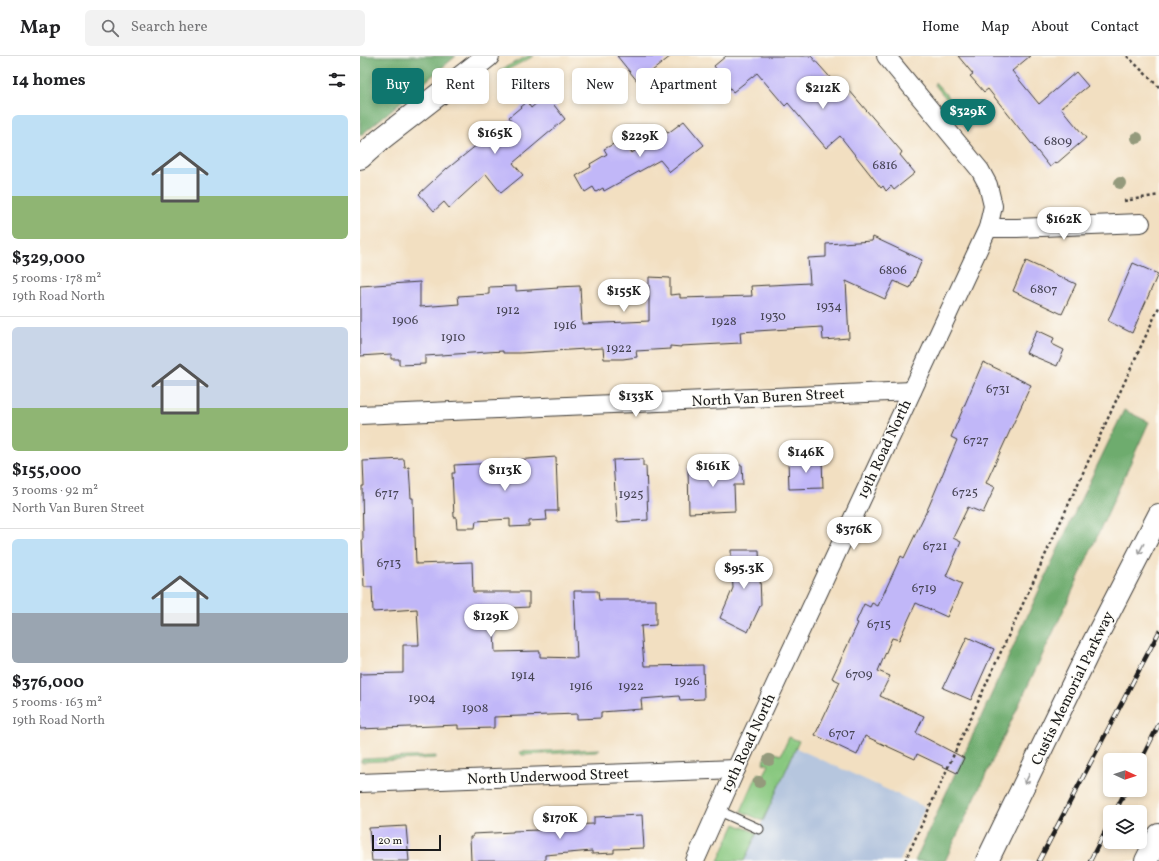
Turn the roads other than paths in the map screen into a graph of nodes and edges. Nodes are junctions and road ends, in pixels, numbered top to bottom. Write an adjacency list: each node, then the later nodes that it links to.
1 (488, 56): 3 (main road)
2 (886, 56): 5 (street, 19th Road North)
3 (360, 158)
4 (1140, 223): 5 (street)
5 (988, 228): 6 (street, 19th Road North)
6 (912, 391): 7 (street, North Van Buren Street); 9 (street, 19th Road North)
7 (360, 415)
8 (1159, 515): 15 (main road, Custis Memorial Parkway, one-way to 15)
9 (736, 769): 10 (street, North Underwood Street); 11 (street, 19th Road North)
10 (360, 783)
11 (717, 810): 12 (lane); 14 (street, 19th Road North)
12 (759, 829)
13 (1159, 835): 16 (main road)
14 (695, 861)
15 (987, 861)
16 (1146, 861)

